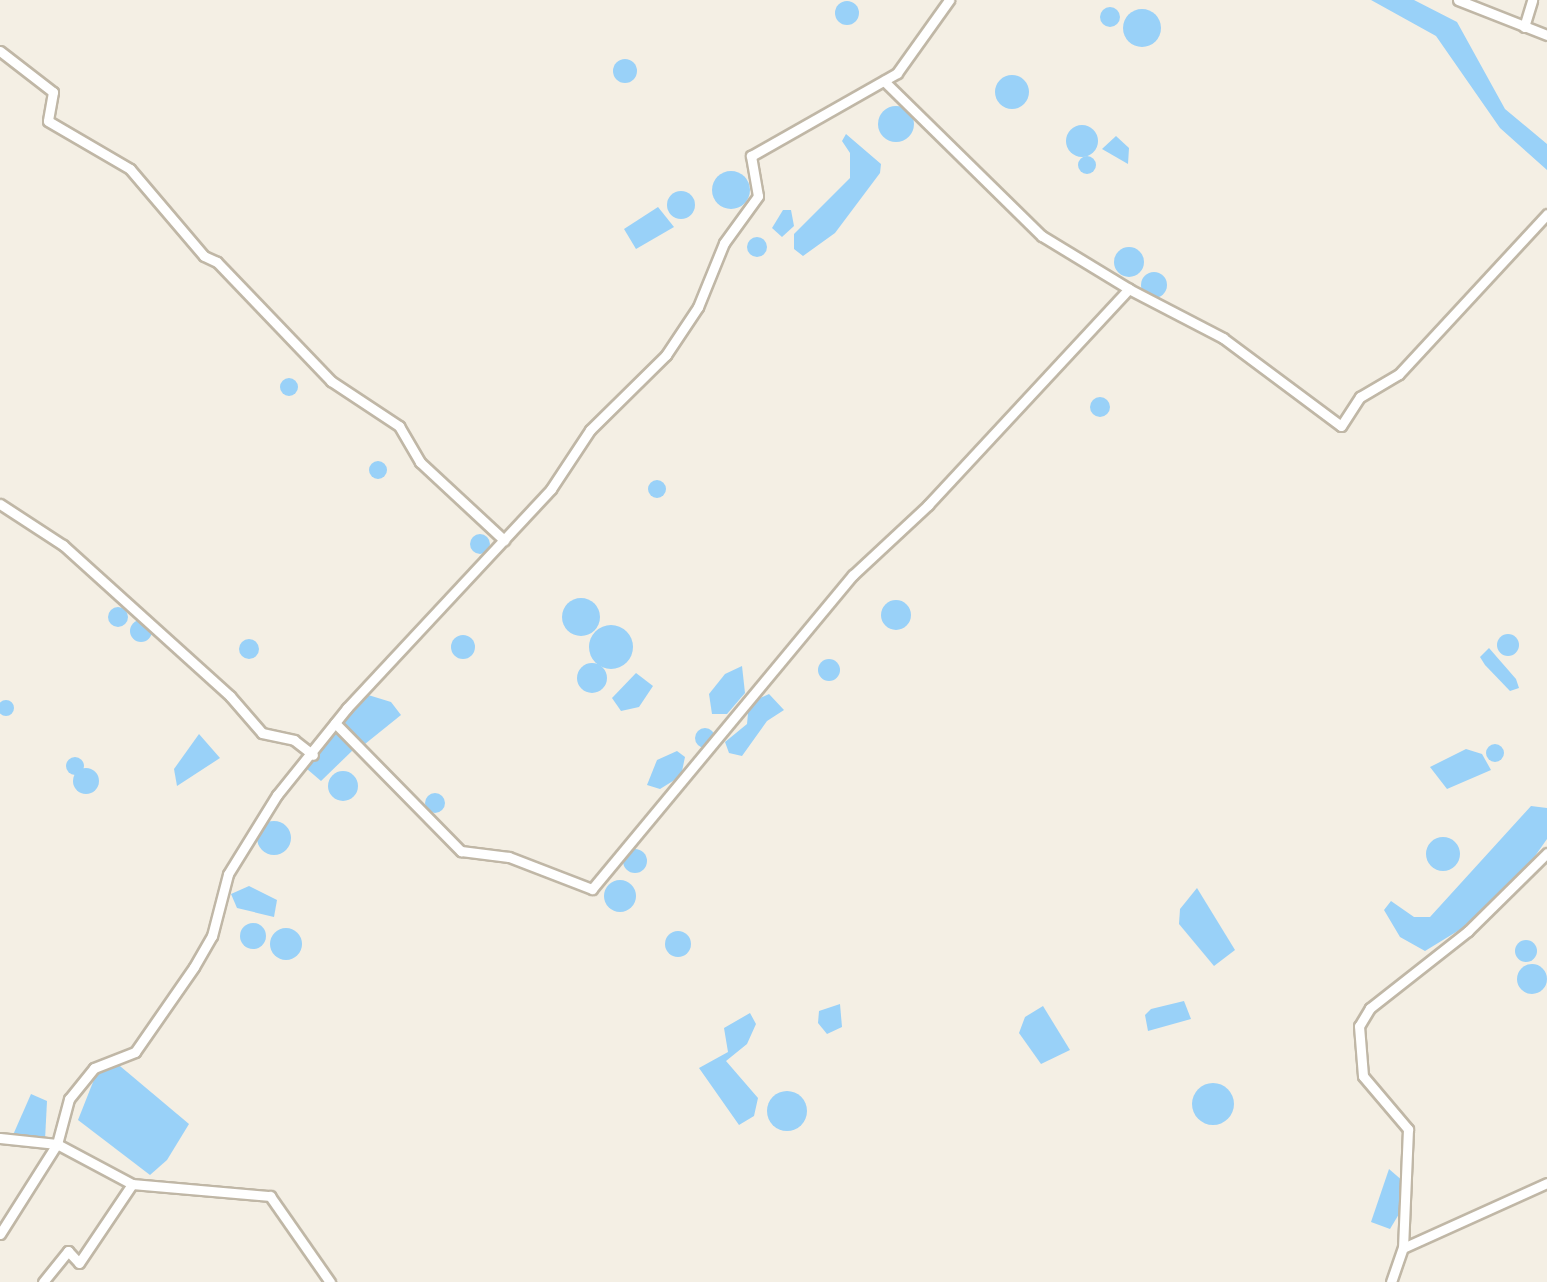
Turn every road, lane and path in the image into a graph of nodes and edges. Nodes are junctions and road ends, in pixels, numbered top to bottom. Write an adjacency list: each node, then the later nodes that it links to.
1 (949, 0): 7 (street)
2 (1458, 0): 4 (street)
3 (1532, 0): 4 (street)
4 (1524, 27): 5 (street)
5 (1547, 35)
6 (0, 51): 11 (street)
7 (884, 80): 9 (street); 11 (street)
8 (1547, 214): 9 (street)
9 (1129, 289): 12 (street)
10 (0, 504): 13 (street)
11 (504, 540): 12 (street)
12 (335, 723): 13 (street)
13 (313, 755): 16 (street)
14 (1547, 853): 20 (street)
15 (0, 1138): 16 (street)
16 (57, 1144): 17 (street); 19 (street)
17 (131, 1184): 21 (street); 22 (street)
18 (1547, 1184): 20 (street)
19 (0, 1234)
20 (1403, 1248): 23 (street)
21 (43, 1282)
22 (330, 1282)
23 (1391, 1282)

